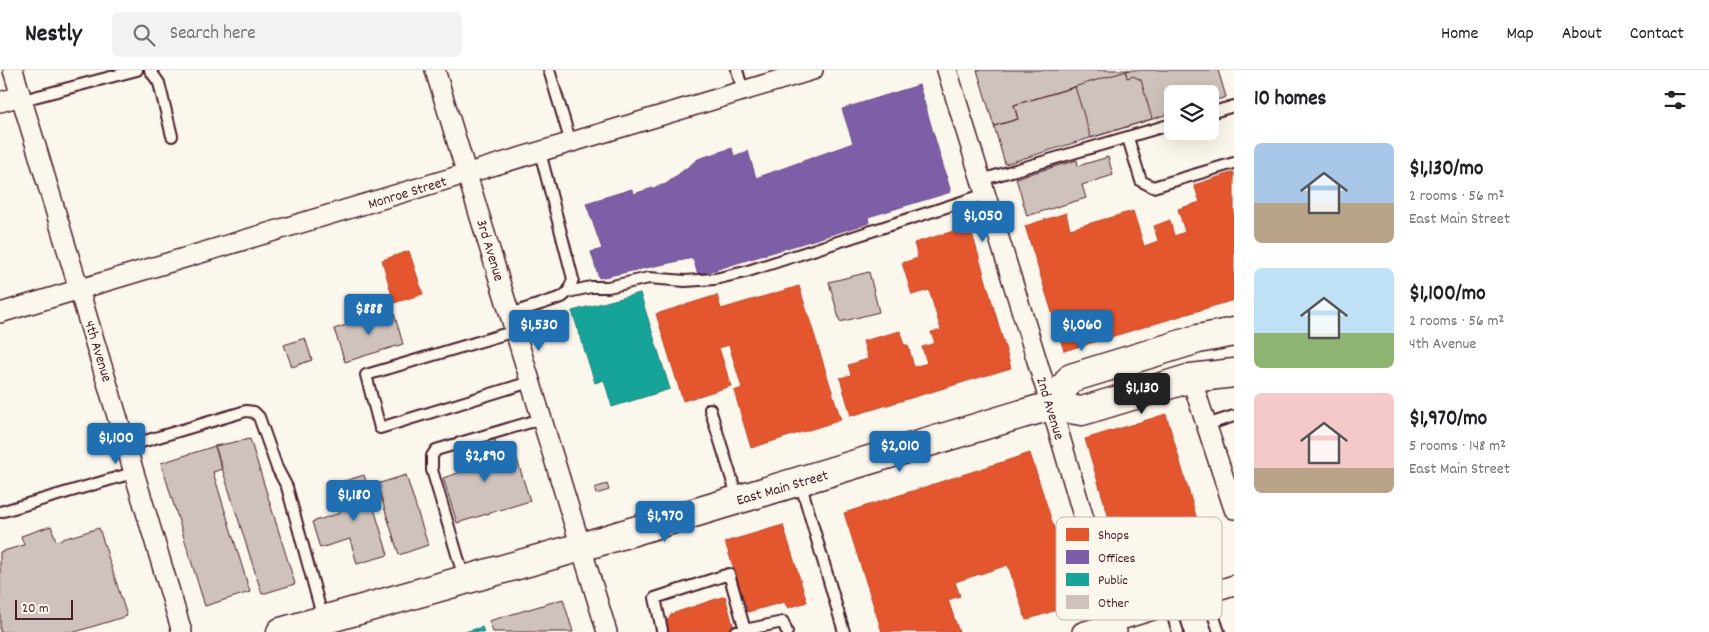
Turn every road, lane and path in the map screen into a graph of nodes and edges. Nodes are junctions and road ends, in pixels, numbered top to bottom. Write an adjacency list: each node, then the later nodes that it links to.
1 (13, 70): 10 (street, 4th Avenue)
2 (137, 70): 10 (lane)
3 (150, 70): 15 (lane)
4 (435, 70): 20 (street, 3rd Avenue)
5 (548, 70): 17 (lane)
6 (737, 70): 9 (lane)
7 (814, 70): 9 (street, Monroe Street)
8 (947, 70): 21 (street, 2nd Avenue)
9 (743, 91): 17 (street, Monroe Street)
10 (22, 98): 11 (street); 22 (street, 4th Avenue)
11 (0, 102)
12 (1234, 106): 13 (lane)
13 (1219, 110)
14 (1164, 127): 16 (lane)
15 (172, 136)
16 (1128, 138): 19 (lane); 21 (lane)
17 (571, 143): 18 (street, Monroe Street)
18 (540, 152): 20 (street, Monroe Street); 23 (lane)
19 (1234, 163)
20 (468, 174): 22 (street, Monroe Street); 25 (street, 3rd Avenue)
21 (984, 187): 23 (lane); 30 (street, 2nd Avenue)
22 (80, 289): 24 (street, Monroe Street); 35 (street, 4th Avenue)
23 (568, 292): 25 (lane)
24 (0, 313)
25 (512, 322): 29 (street, 3rd Avenue); 29 (lane)
26 (1234, 332): 30 (main road)
27 (1234, 373): 28 (main road, East Main Street)
28 (1191, 378): 30 (main road, East Main Street); 34 (street)
29 (530, 382): 33 (street, 3rd Avenue)
30 (1051, 406): 37 (main road, East Main Street); 41 (street, 2nd Avenue)
31 (710, 409): 38 (lane)
32 (1234, 416): 34 (lane)
33 (541, 418): 42 (street, 3rd Avenue); 43 (lane)
34 (1206, 425): 39 (street)
35 (128, 446): 36 (street, 4th Avenue); 44 (lane)
36 (136, 472): 40 (lane); 51 (street, 4th Avenue)
37 (799, 482): 38 (main road, East Main Street); 55 (lane)
38 (738, 500): 42 (main road, East Main Street)
39 (1234, 509)
40 (0, 512)
41 (1084, 517)
42 (580, 547): 43 (main road, East Main Street); 53 (street, 3rd Avenue)
43 (465, 580): 44 (main road, East Main Street)
44 (324, 620): 52 (main road, East Main Street)
45 (1133, 620): 48 (street)
46 (1174, 620): 57 (lane)
47 (1215, 620): 58 (lane)
48 (1116, 627): 56 (street)
49 (662, 630): 50 (lane)
50 (740, 631): 54 (lane)
51 (182, 632)
52 (281, 632)
53 (607, 632)
54 (787, 632)
55 (844, 632)
56 (1082, 632)
57 (1178, 632)
58 (1219, 632)

